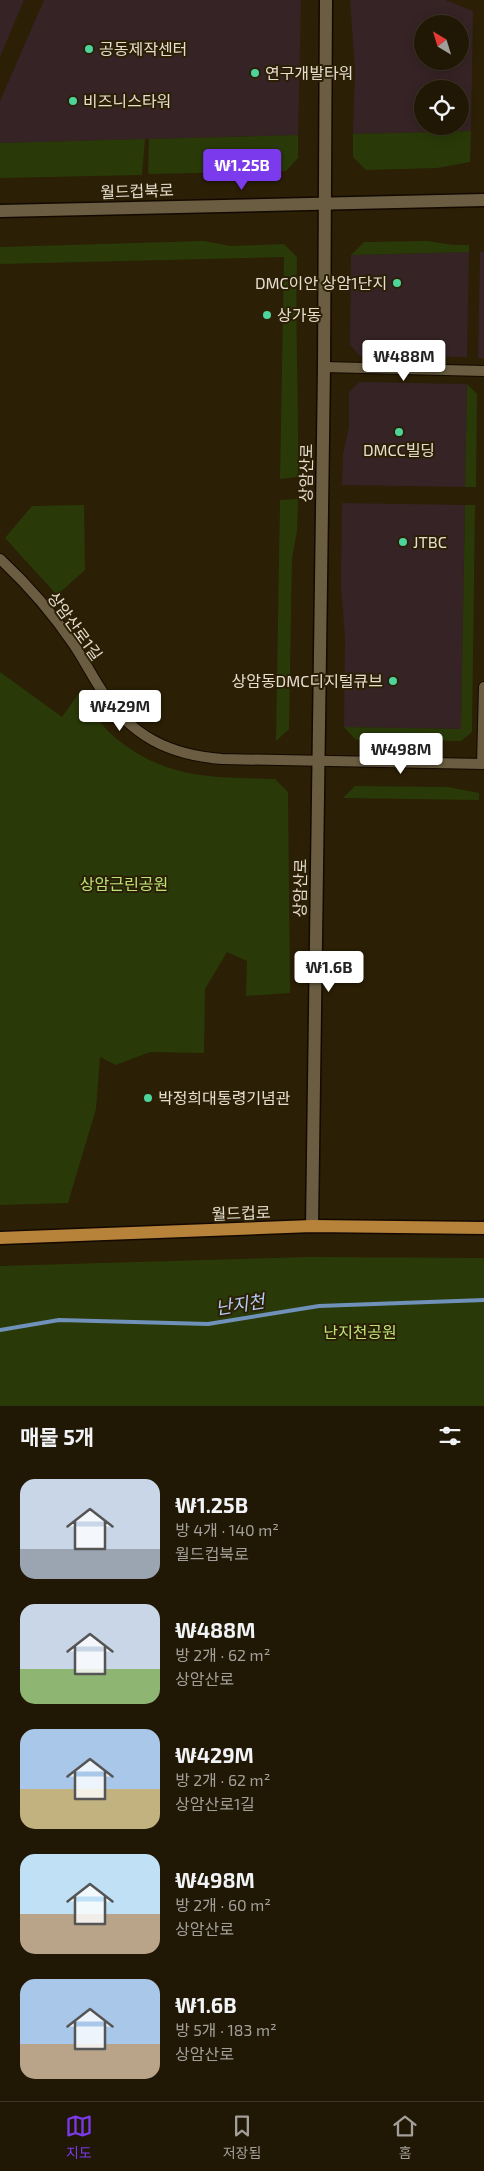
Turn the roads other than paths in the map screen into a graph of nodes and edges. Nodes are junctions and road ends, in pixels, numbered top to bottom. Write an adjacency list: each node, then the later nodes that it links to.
1 (326, 0): 3 (main road, 상암산로)
2 (484, 200): 3 (main road, 월드컵북로)
3 (325, 204): 4 (main road, 월드컵북로); 5 (main road, 상암산로)
4 (0, 211)
5 (324, 367): 6 (street); 9 (main road, 상암산로)
6 (484, 371)
7 (0, 559): 9 (street, 상암산로1길)
8 (484, 687): 10 (street)
9 (318, 760): 10 (street); 11 (main road, 상암산로)
10 (483, 764)
11 (312, 1226): 12 (main road, 월드컵로); 13 (main road, 월드컵로)
12 (484, 1228)
13 (0, 1238)

